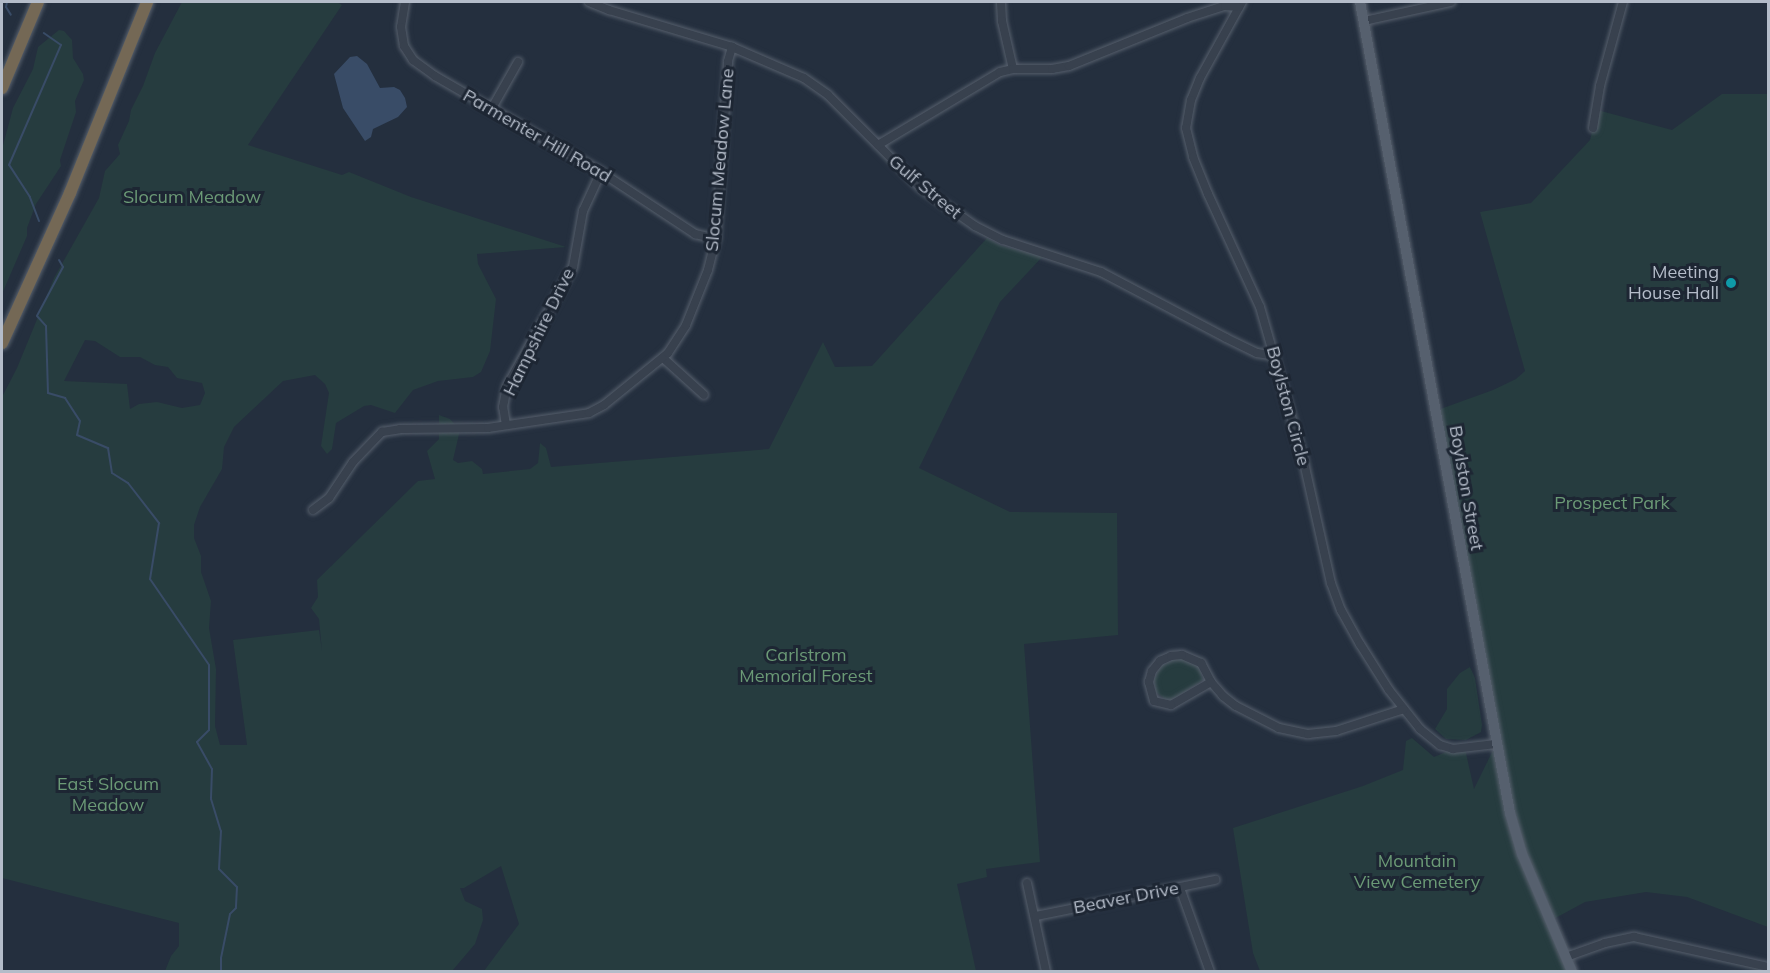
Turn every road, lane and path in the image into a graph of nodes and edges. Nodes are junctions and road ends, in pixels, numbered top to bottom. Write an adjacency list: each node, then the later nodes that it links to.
1 (38, 2): 14 (highway)
2 (147, 2): 20 (highway)
3 (405, 2): 15 (street, Parmenter Hill Road)
4 (589, 2): 11 (street, Gulf Street)
5 (1001, 2): 13 (street)
6 (1360, 2): 10 (main road, Boylston Street)
7 (1451, 2): 10 (street)
8 (1623, 2): 16 (street)
9 (1240, 4): 13 (street); 21 (street, Boylston Circle)
10 (1364, 21): 28 (main road, Boylston Street)
11 (732, 47): 17 (street, Gulf Street); 19 (street, Slocum Meadow Lane)
12 (518, 62): 15 (street)
13 (1013, 69): 17 (street)
14 (2, 88)
15 (492, 108): 18 (street, Parmenter Hill Road)
16 (1593, 128)
17 (878, 145): 21 (street, Gulf Street)
18 (602, 172): 19 (street, Parmenter Hill Road); 24 (street, Hampshire Drive)
19 (716, 239): 22 (street, Slocum Meadow Lane)
20 (2, 343)
21 (1275, 356): 27 (street, Boylston Circle)
22 (663, 358): 23 (street); 24 (street, Slocum Meadow Lane)
23 (704, 395)
24 (506, 425): 25 (street, Slocum Meadow Lane)
25 (313, 510)
26 (1211, 682): 26 (street); 27 (street)
27 (1404, 709): 28 (street, Boylston Circle)
28 (1496, 744): 33 (main road, Boylston Street)
29 (1215, 879): 31 (street, Beaver Drive)
30 (1027, 883): 32 (street)
31 (1180, 888): 32 (street, Beaver Drive); 36 (street)
32 (1036, 916): 35 (street)
33 (1566, 957): 34 (street); 37 (main road, Boylston Street)
34 (1768, 967)
35 (1046, 972)
36 (1210, 972)
37 (1572, 972)

